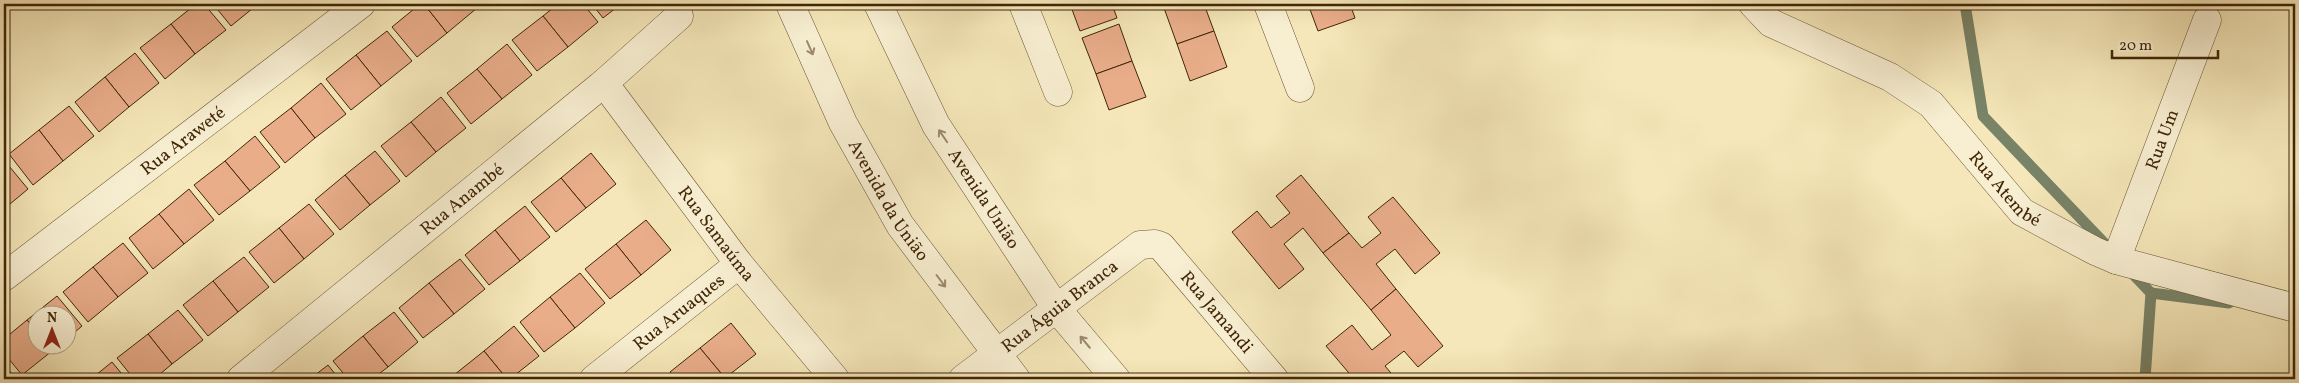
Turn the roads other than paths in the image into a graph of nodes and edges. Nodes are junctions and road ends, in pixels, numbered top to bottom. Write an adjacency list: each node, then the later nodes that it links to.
1 (361, 4): 15 (street, Rua Araweté)
2 (790, 4): 18 (street, Avenida da União, one-way to 18)
3 (878, 4): 16 (street, Avenida União, one-way to 3)
4 (1023, 4): 11 (street)
5 (1268, 4): 10 (street)
6 (1753, 4): 13 (street, Rua Atembé)
7 (679, 16): 9 (street, Rua Anambé)
8 (2207, 20): 13 (street, Rua Um)
9 (604, 83): 14 (street, Rua Samaúma); 19 (street, Rua Anambé)
10 (1300, 88)
11 (1058, 92)
12 (1161, 246): 16 (street, Rua Águia Branca); 25 (street, Rua Jamandi)
13 (2116, 260): 17 (street, Rua Atembé)
14 (739, 264): 20 (street, Rua Aruaques); 21 (street, Rua Samaúma)
15 (4, 276)
16 (1056, 308): 18 (street, Rua Águia Branca); 24 (street, Avenida União, one-way to 16)
17 (2295, 308)
18 (996, 355): 22 (street, Rua Águia Branca); 23 (street, Avenida da União)
19 (241, 379)
20 (594, 379)
21 (835, 379)
22 (963, 379)
23 (1016, 379)
24 (1116, 379)
25 (1274, 379)

